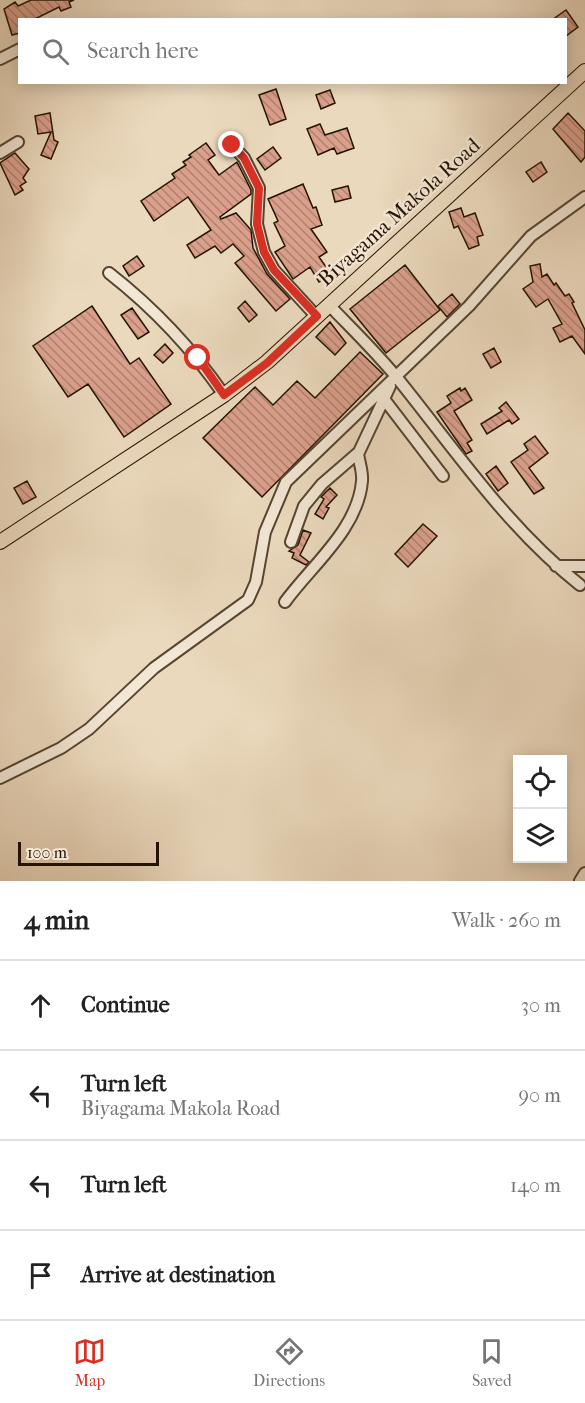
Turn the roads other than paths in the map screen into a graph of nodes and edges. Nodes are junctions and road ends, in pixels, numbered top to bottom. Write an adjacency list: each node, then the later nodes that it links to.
1 (18, 50): 2 (street)
2 (0, 59)
3 (585, 71): 9 (main road, Biyagama Makola Road)
4 (18, 142): 6 (street)
5 (232, 145): 10 (street)
6 (0, 153)
7 (585, 197): 11 (street)
8 (109, 273): 12 (street)
9 (329, 305): 10 (main road, Biyagama Makola Road); 11 (street)
10 (317, 316): 12 (main road, Biyagama Makola Road)
11 (395, 379): 13 (street); 18 (street); 22 (street)
12 (224, 395): 16 (main road, Biyagama Makola Road)
13 (384, 399): 14 (street); 15 (street)
14 (357, 453): 17 (street); 21 (street)
15 (443, 476)
16 (0, 542)
17 (291, 542)
18 (556, 566): 19 (street); 20 (street)
19 (585, 566)
20 (580, 585)
21 (285, 602)
22 (0, 778)
23 (585, 873): 24 (street)
24 (580, 881)

